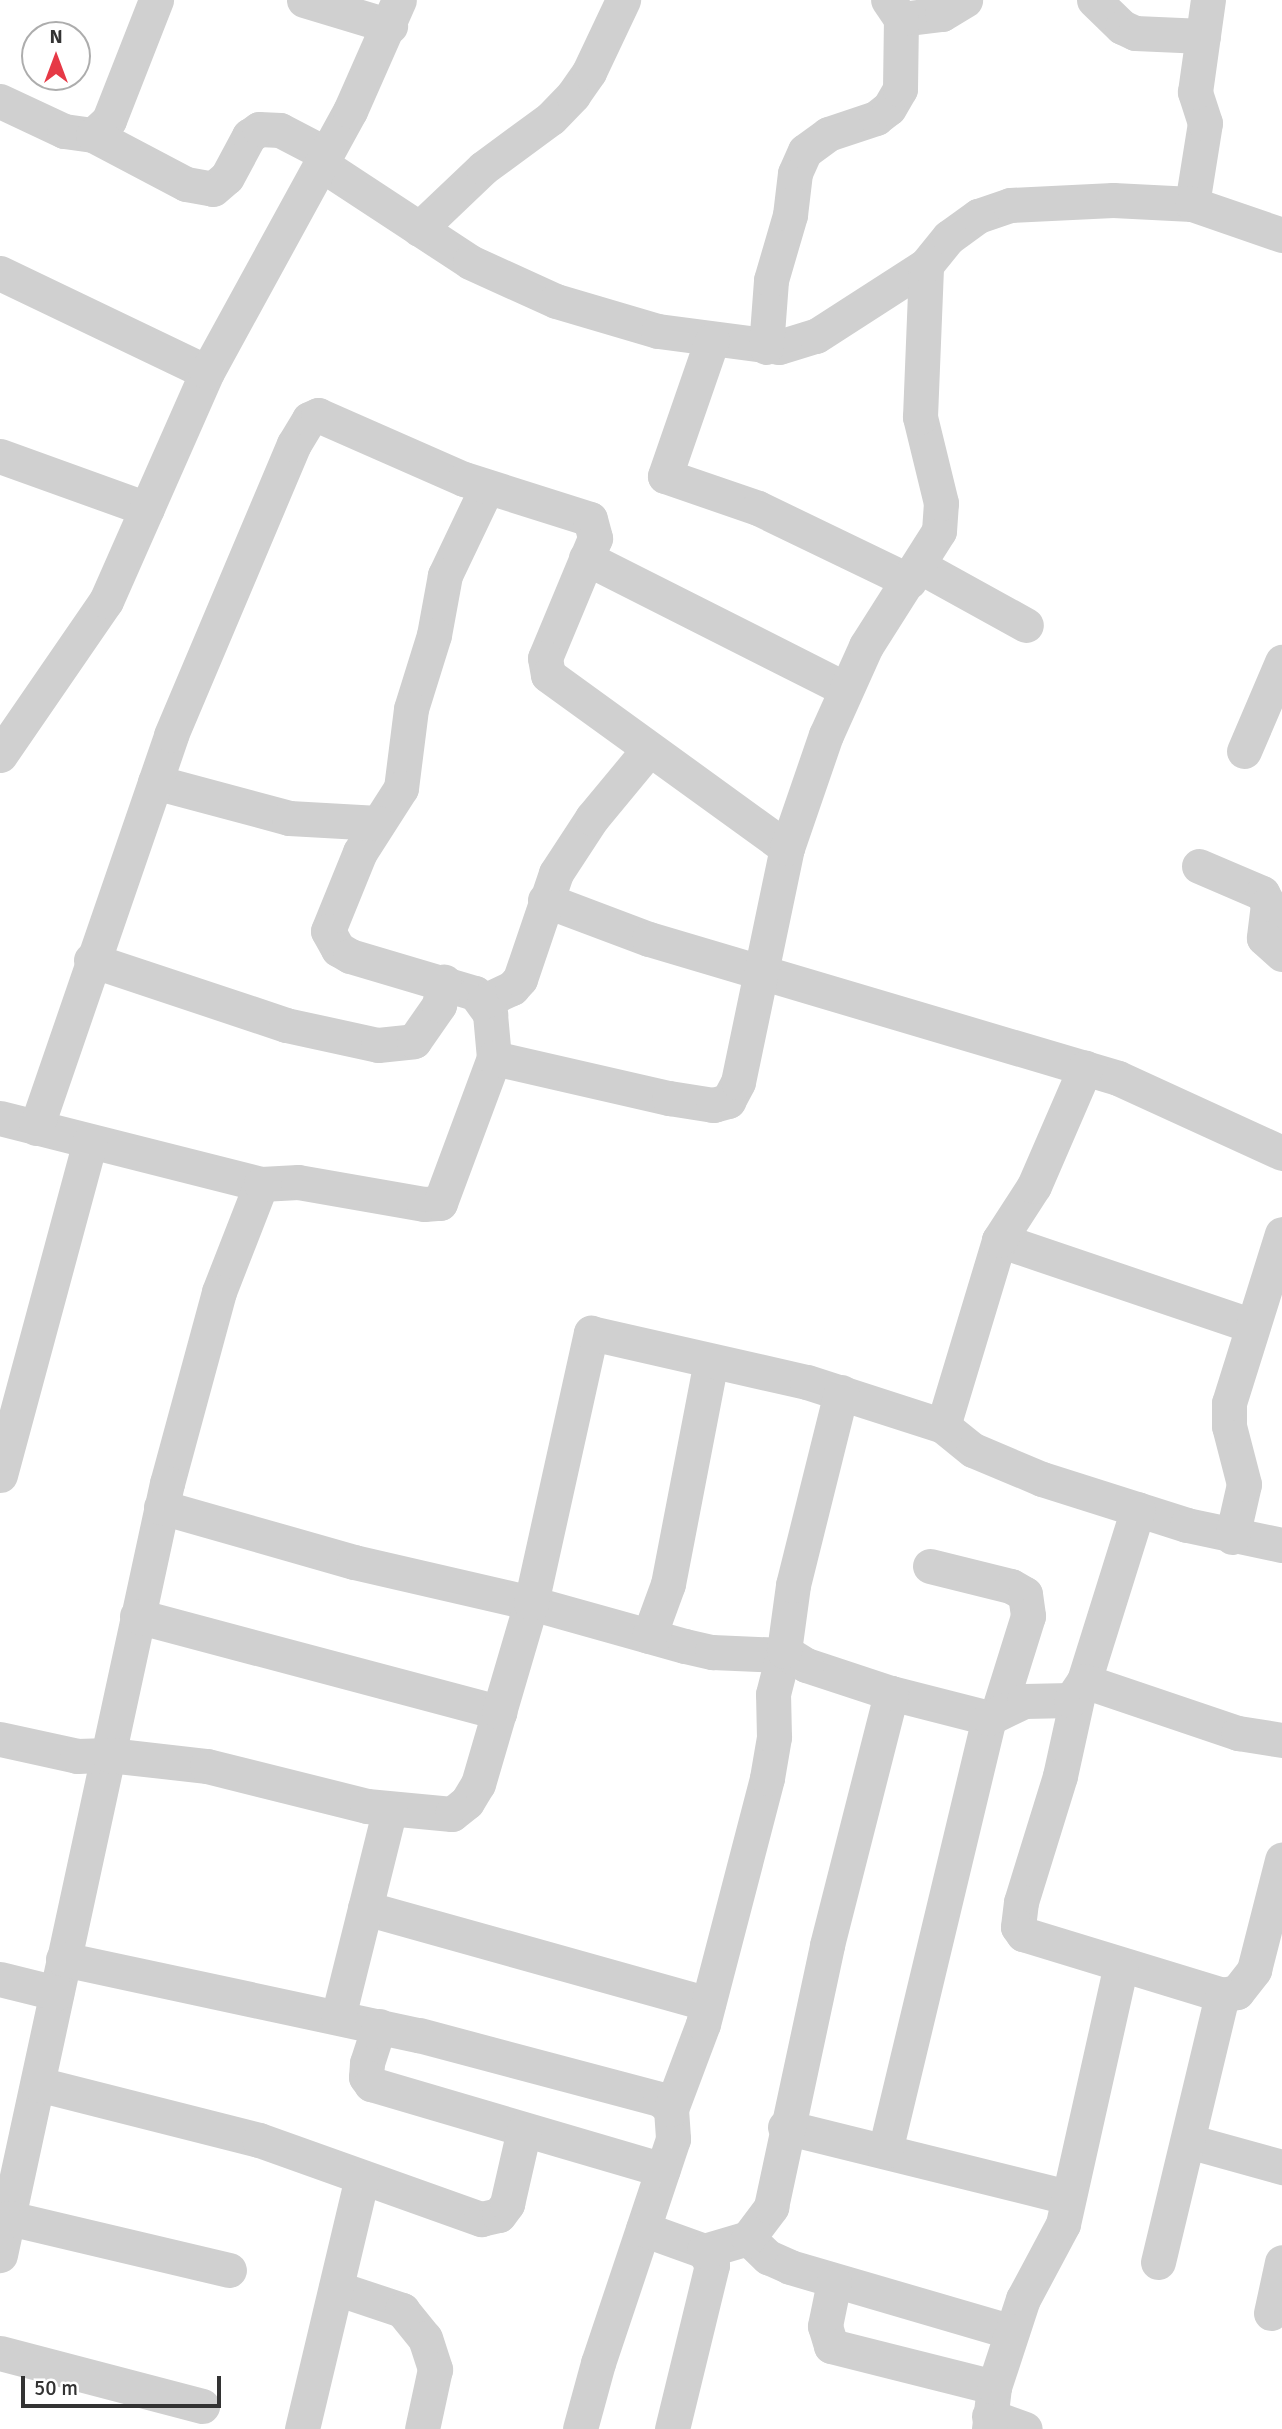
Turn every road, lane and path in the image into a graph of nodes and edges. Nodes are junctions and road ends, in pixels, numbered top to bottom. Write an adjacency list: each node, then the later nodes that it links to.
1 (156, 0): 11 (street)
2 (304, 0): 8 (street)
3 (623, 0): 14 (street)
4 (965, 0): 7 (street)
5 (1094, 0): 9 (street)
6 (1208, 0): 9 (street)
7 (894, 10): 19 (street)
8 (395, 13): 12 (street)
9 (1203, 36): 13 (street)
10 (0, 101): 11 (street)
11 (93, 135): 12 (street)
12 (324, 159): 14 (street); 20 (street)
13 (1192, 204): 15 (street); 16 (street)
14 (419, 229): 18 (street)
15 (1282, 235)
16 (926, 265): 19 (street); 25 (street)
17 (0, 273): 20 (street)
18 (712, 340): 19 (street); 25 (street)
19 (765, 347)
20 (206, 372): 23 (street)
21 (0, 456): 23 (street)
22 (487, 487): 24 (street); 33 (street); 34 (street)
23 (147, 509): 29 (street)
24 (586, 558): 28 (street); 30 (street)
25 (914, 573): 26 (street); 28 (street)
26 (1026, 625)
27 (1282, 662): 31 (street)
28 (845, 689): 35 (street)
29 (10, 715): 32 (street)
30 (649, 749): 35 (street); 37 (street)
31 (1244, 751)
32 (0, 755)
33 (155, 782): 34 (street); 39 (street)
34 (378, 823): 41 (street)
35 (787, 848): 40 (street)
36 (1199, 866): 38 (street)
37 (545, 900): 40 (street); 42 (street)
38 (1282, 954)
39 (91, 960): 41 (street); 46 (street)
40 (761, 969): 43 (street); 44 (street)
41 (444, 982): 42 (street)
42 (484, 1001): 43 (street)
43 (494, 1058): 49 (street)
44 (1085, 1068): 48 (street); 51 (street)
45 (0, 1118): 46 (street)
46 (36, 1128): 47 (street)
47 (90, 1142): 49 (street); 56 (street)
48 (1282, 1153)
49 (261, 1184): 57 (street)
50 (1282, 1234): 52 (street)
51 (999, 1240): 52 (street); 55 (street)
52 (1250, 1325): 59 (street)
53 (711, 1361): 54 (street); 62 (street); 64 (street)
54 (841, 1392): 55 (street); 65 (street)
55 (943, 1426): 58 (street)
56 (0, 1475)
57 (162, 1507): 62 (street); 63 (street)
58 (1138, 1509): 59 (street); 66 (street)
59 (1232, 1537): 60 (street)
60 (1282, 1545)
61 (930, 1566): 69 (street)
62 (531, 1603): 64 (street); 68 (street)
63 (137, 1616): 68 (street); 72 (street)
64 (649, 1636): 65 (street)
65 (784, 1653): 67 (street); 82 (street)
66 (1081, 1688): 69 (street); 71 (street); 78 (street)
67 (891, 1693): 69 (street); 87 (street)
68 (499, 1712): 73 (street)
69 (994, 1715): 90 (street)
70 (0, 1739): 72 (street)
71 (1282, 1740)
72 (108, 1755): 73 (street); 77 (street)
73 (390, 1810): 75 (street)
74 (1282, 1860): 76 (street)
75 (365, 1908): 82 (street); 83 (street)
76 (1274, 1915): 81 (street)
77 (64, 1959): 80 (street); 83 (street)
78 (1121, 1965): 81 (street); 94 (street)
79 (0, 1979): 80 (street)
80 (56, 1993): 85 (street)
81 (1222, 1995): 89 (street)
82 (708, 2004): 86 (street)
83 (338, 2017): 84 (street)
84 (379, 2026): 86 (street); 88 (street)
85 (38, 2084): 93 (street); 95 (street)
86 (671, 2109): 92 (street)
87 (785, 2127): 90 (street); 97 (street)
88 (524, 2130): 92 (street); 93 (street)
89 (1188, 2141): 91 (street); 100 (street)
90 (885, 2151): 94 (street)
91 (1282, 2167)
92 (663, 2170): 96 (street)
93 (362, 2178): 104 (street)
94 (1067, 2197): 106 (street)
95 (9, 2218): 99 (street); 102 (street)
96 (643, 2229): 98 (street); 112 (street)
97 (748, 2238): 98 (street); 103 (street)
98 (704, 2251): 113 (street)
99 (0, 2255)
100 (1158, 2262)
101 (1282, 2262): 105 (street)
102 (229, 2270)
103 (834, 2282): 106 (street); 109 (street)
104 (336, 2288): 110 (street); 111 (street)
105 (1271, 2313)
106 (1012, 2332): 109 (street)
107 (0, 2353): 108 (street)
108 (202, 2406)
109 (991, 2410): 114 (street)
110 (302, 2429)
111 (422, 2429)
112 (580, 2429)
113 (672, 2429)
114 (1025, 2429)

